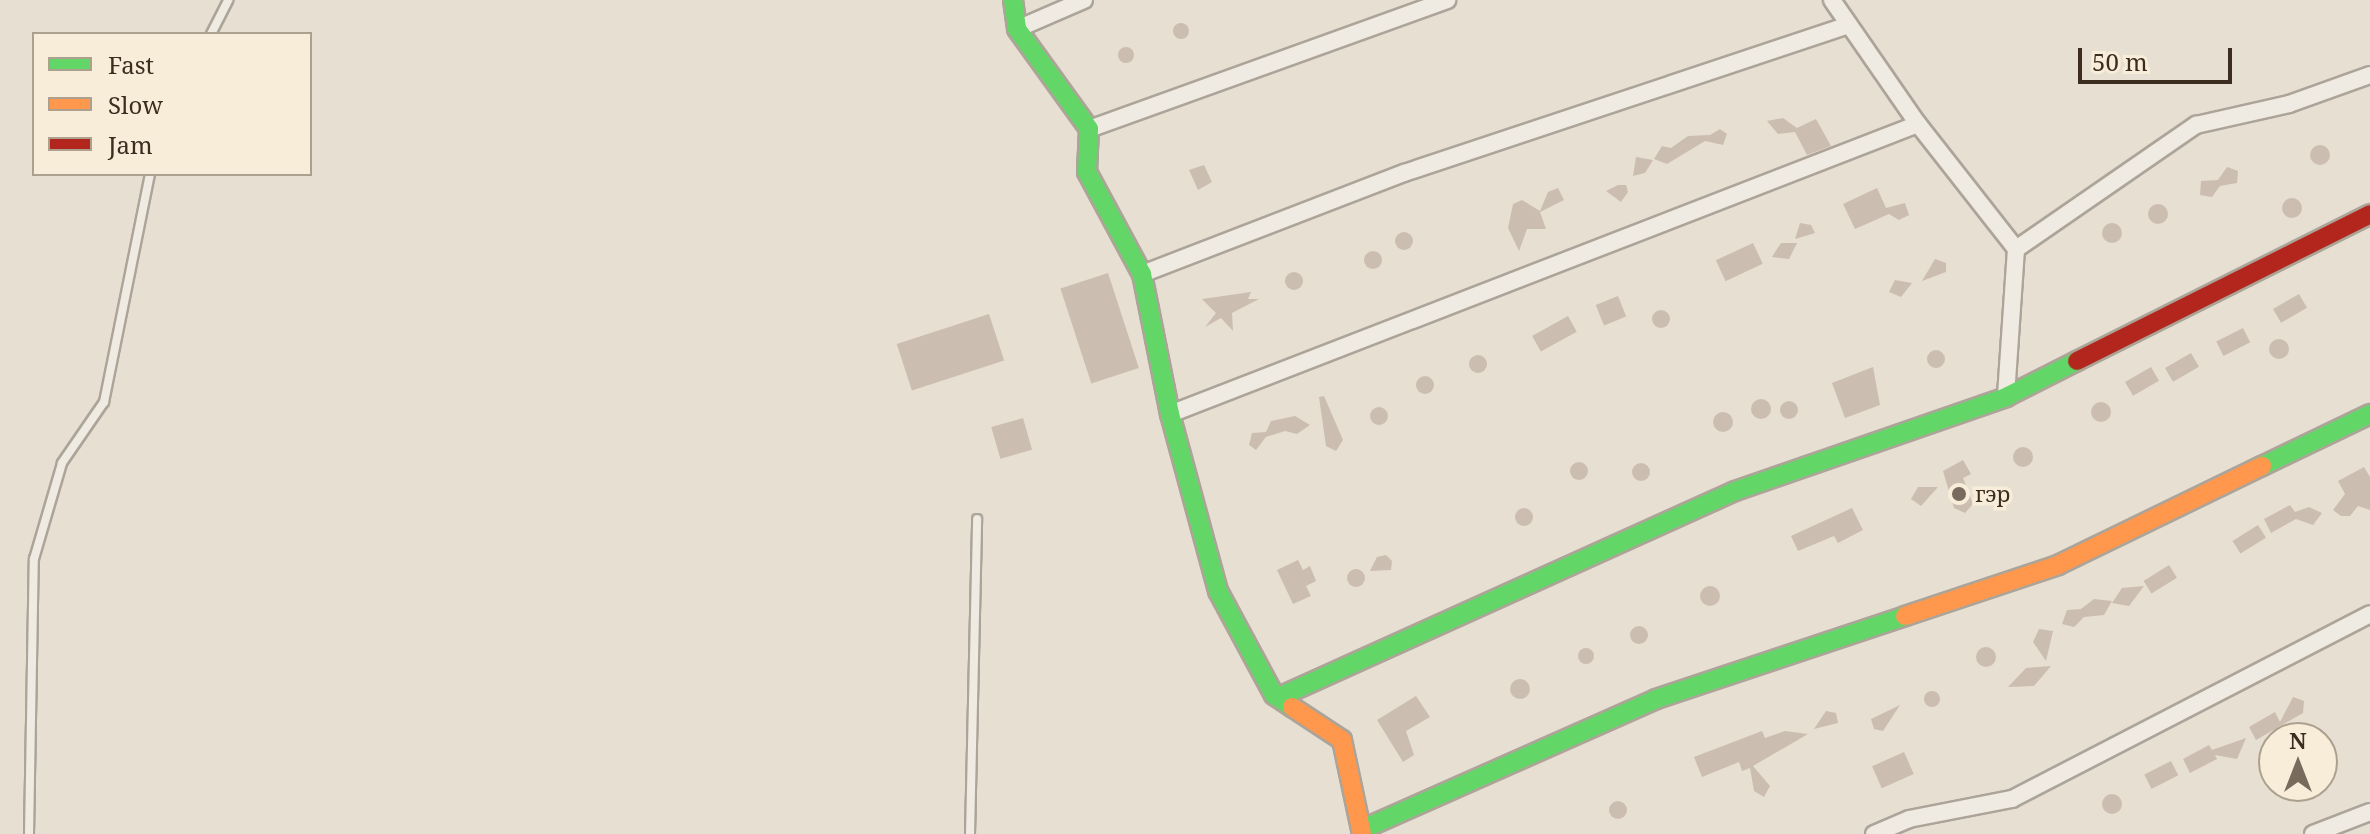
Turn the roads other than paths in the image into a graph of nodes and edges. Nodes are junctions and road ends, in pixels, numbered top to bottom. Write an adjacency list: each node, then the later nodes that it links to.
1 (228, 0): 8 (lane)
2 (1013, 0): 7 (street)
3 (1084, 0): 7 (street)
4 (1448, 0): 11 (street)
5 (1832, 0): 6 (street)
6 (1849, 25): 10 (street); 15 (street)
7 (1017, 29): 11 (street)
8 (212, 32)
9 (2370, 75): 14 (street)
10 (1918, 124): 14 (street); 17 (street)
11 (1089, 129): 15 (street)
12 (150, 176): 24 (lane)
13 (2370, 214): 16 (street)
14 (2016, 249): 16 (street)
15 (1142, 274): 17 (street)
16 (2006, 397): 21 (street)
17 (1170, 414): 21 (street)
18 (2370, 414): 23 (street)
19 (977, 519): 25 (lane)
20 (2370, 614): 26 (street)
21 (1279, 697): 23 (street)
22 (2370, 812): 27 (street)
23 (1362, 832)
24 (29, 834)
25 (970, 834)
26 (1874, 834)
27 (2313, 834)

